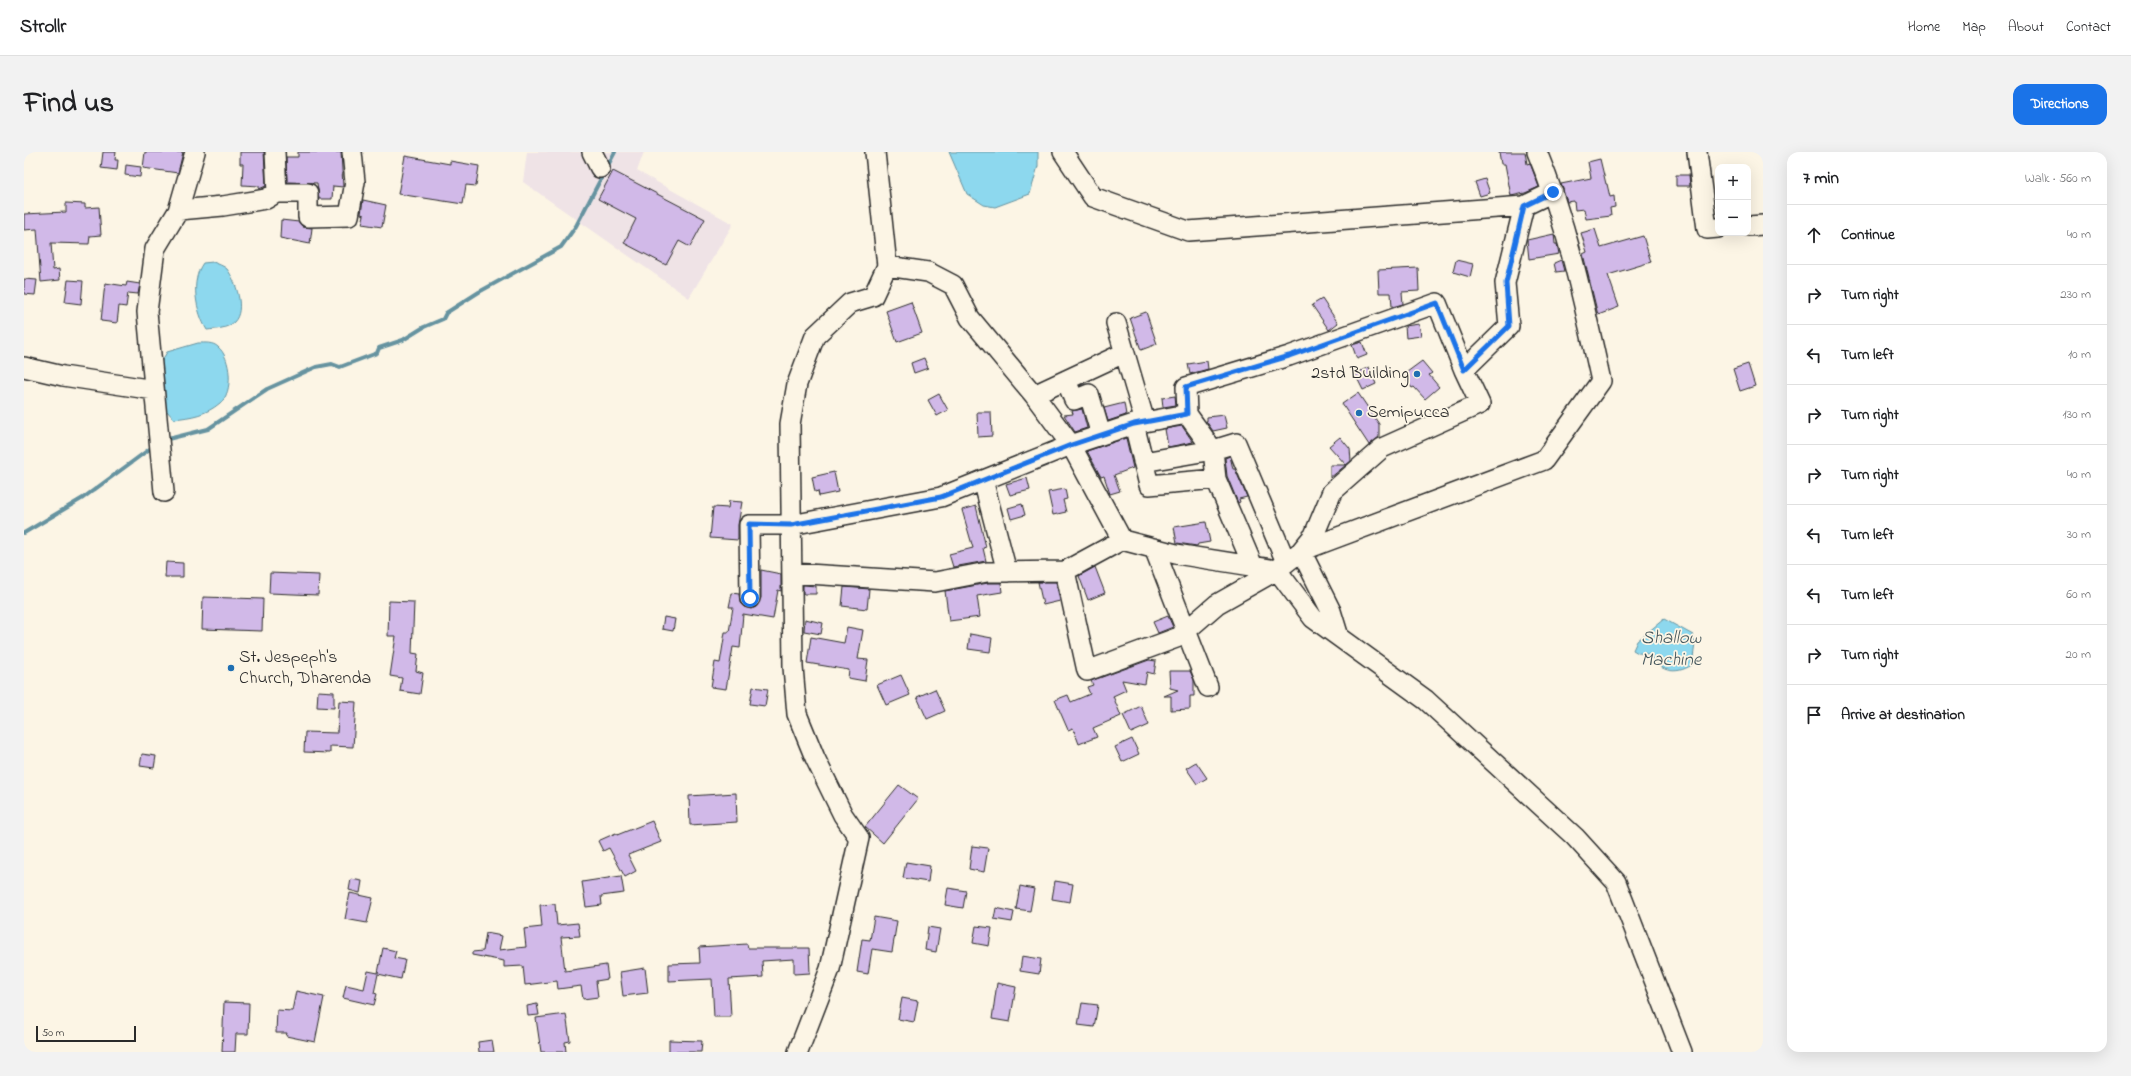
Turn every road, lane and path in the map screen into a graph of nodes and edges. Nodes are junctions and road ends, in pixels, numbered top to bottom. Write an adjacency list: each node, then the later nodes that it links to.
1 (195, 152): 11 (street)
2 (275, 152): 9 (street)
3 (352, 152): 9 (street)
4 (875, 152): 15 (street)
5 (1063, 152): 10 (street)
6 (1537, 152): 8 (street)
7 (1697, 152): 14 (street)
8 (1553, 192): 10 (street); 35 (street)
9 (277, 193): 11 (street)
10 (1524, 206): 19 (street)
11 (179, 210): 21 (street)
12 (1763, 225): 13 (street)
13 (1751, 226)
14 (1715, 228)
15 (888, 266): 22 (street); 32 (street)
16 (1116, 323): 17 (street)
17 (1124, 353): 20 (street); 24 (street)
18 (24, 367): 21 (street)
19 (1464, 370): 23 (street); 35 (street)
20 (1066, 380): 22 (street); 25 (street)
21 (154, 390): 31 (street)
22 (1034, 394): 26 (street)
23 (1187, 414): 24 (street); 27 (street)
24 (1139, 423): 25 (street); 28 (street)
25 (1101, 435): 26 (street)
26 (1071, 445): 30 (street); 33 (street)
27 (1213, 450): 28 (street); 29 (street); 35 (street)
28 (1144, 462): 29 (street)
29 (1216, 478): 36 (street)
30 (983, 480): 32 (street); 37 (street)
31 (164, 492)
32 (791, 525): 39 (street); 40 (street)
33 (1122, 540): 34 (street); 38 (street)
34 (1154, 548): 36 (street); 41 (street)
35 (1288, 561): 36 (street); 41 (street); 42 (street); 42 (street)
36 (1253, 566)
37 (1007, 572): 38 (street); 39 (street)
38 (1065, 572): 41 (street)
39 (792, 573): 44 (street)
40 (750, 598)
41 (1187, 631): 43 (street)
42 (1339, 636): 45 (street)
43 (1208, 687)
44 (798, 1052)
45 (1682, 1052)

